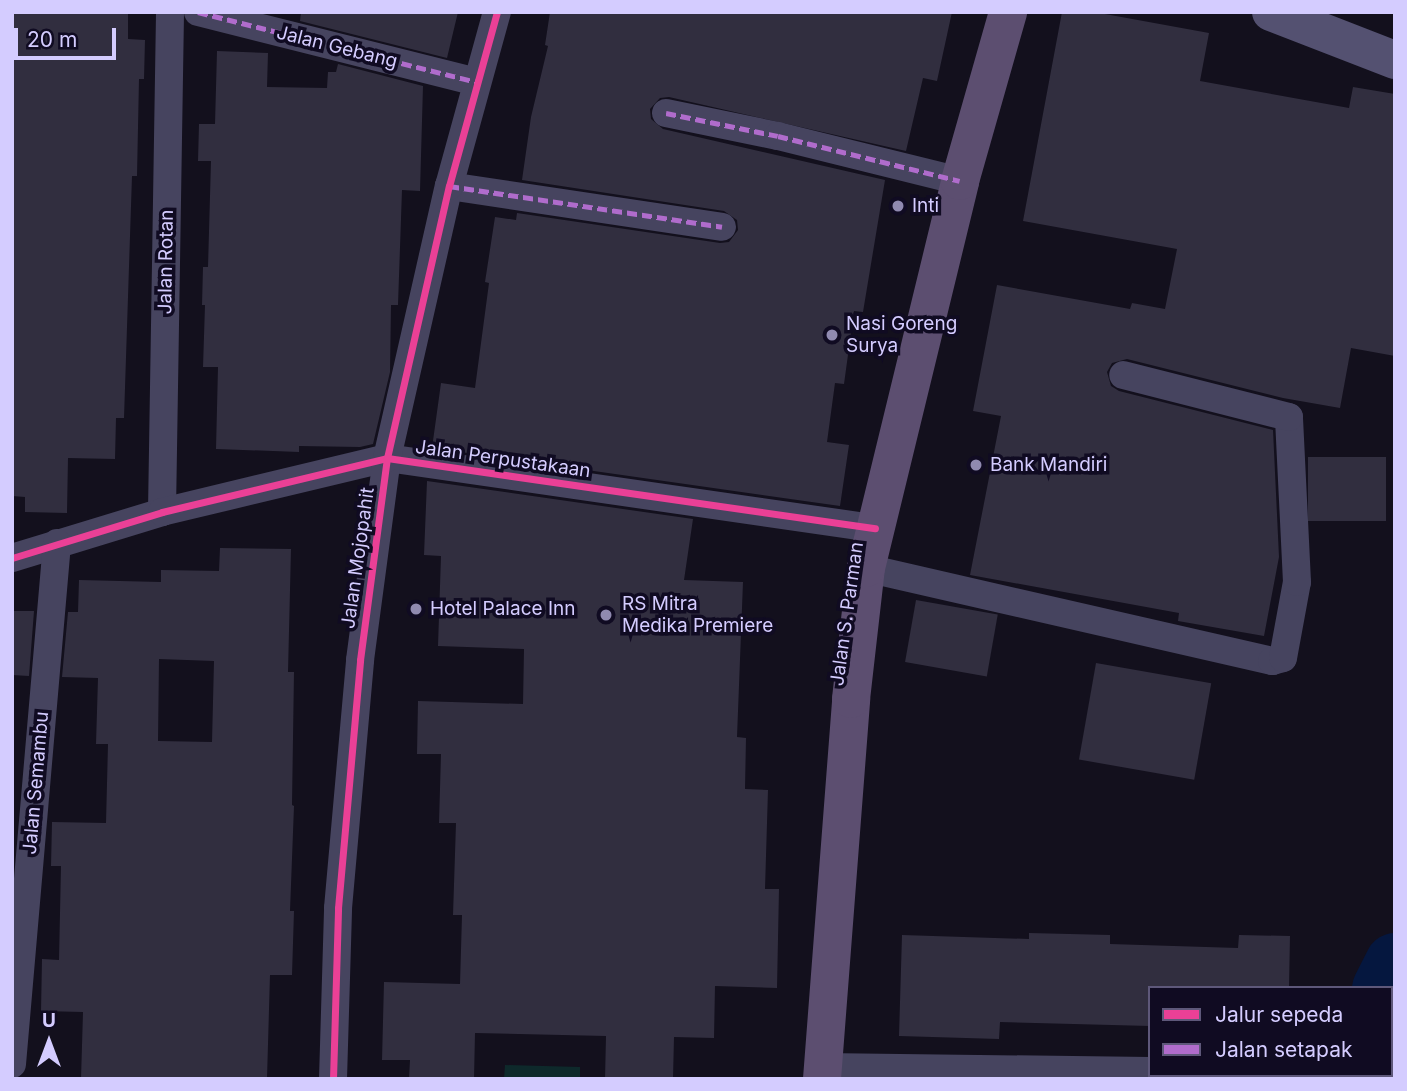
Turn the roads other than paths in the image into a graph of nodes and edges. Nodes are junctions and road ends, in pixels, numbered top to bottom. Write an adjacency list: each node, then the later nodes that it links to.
1 (170, 12): 14 (street, Jalan Rotan)
2 (198, 12): 7 (street, Jalan Gebang)
3 (497, 12): 7 (street, Jalan Mojopahit)
4 (1008, 12): 9 (main road, Jalan S. Parman)
5 (1271, 12): 6 (main road)
6 (1395, 60)
7 (476, 82): 10 (street, Jalan Mojopahit)
8 (666, 113): 9 (street)
9 (960, 181): 15 (main road, Jalan S. Parman)
10 (449, 186): 11 (street); 13 (street, Jalan Mojopahit)
11 (722, 227)
12 (1123, 374): 18 (street)
13 (387, 458): 14 (street, Jalan Perpustakaan); 15 (street, Jalan Perpustakaan); 22 (street, Jalan Mojopahit)
14 (162, 512): 16 (street, Jalan Perpustakaan)
15 (875, 528): 18 (main road, Jalan S. Parman)
16 (57, 542): 17 (street, Jalan Perpustakaan); 19 (street, Jalan Semambu)
17 (12, 558)
18 (866, 568): 21 (main road, Jalan S. Parman)
19 (12, 1065)
20 (1148, 1071): 21 (street)
21 (822, 1073)
22 (333, 1079)

